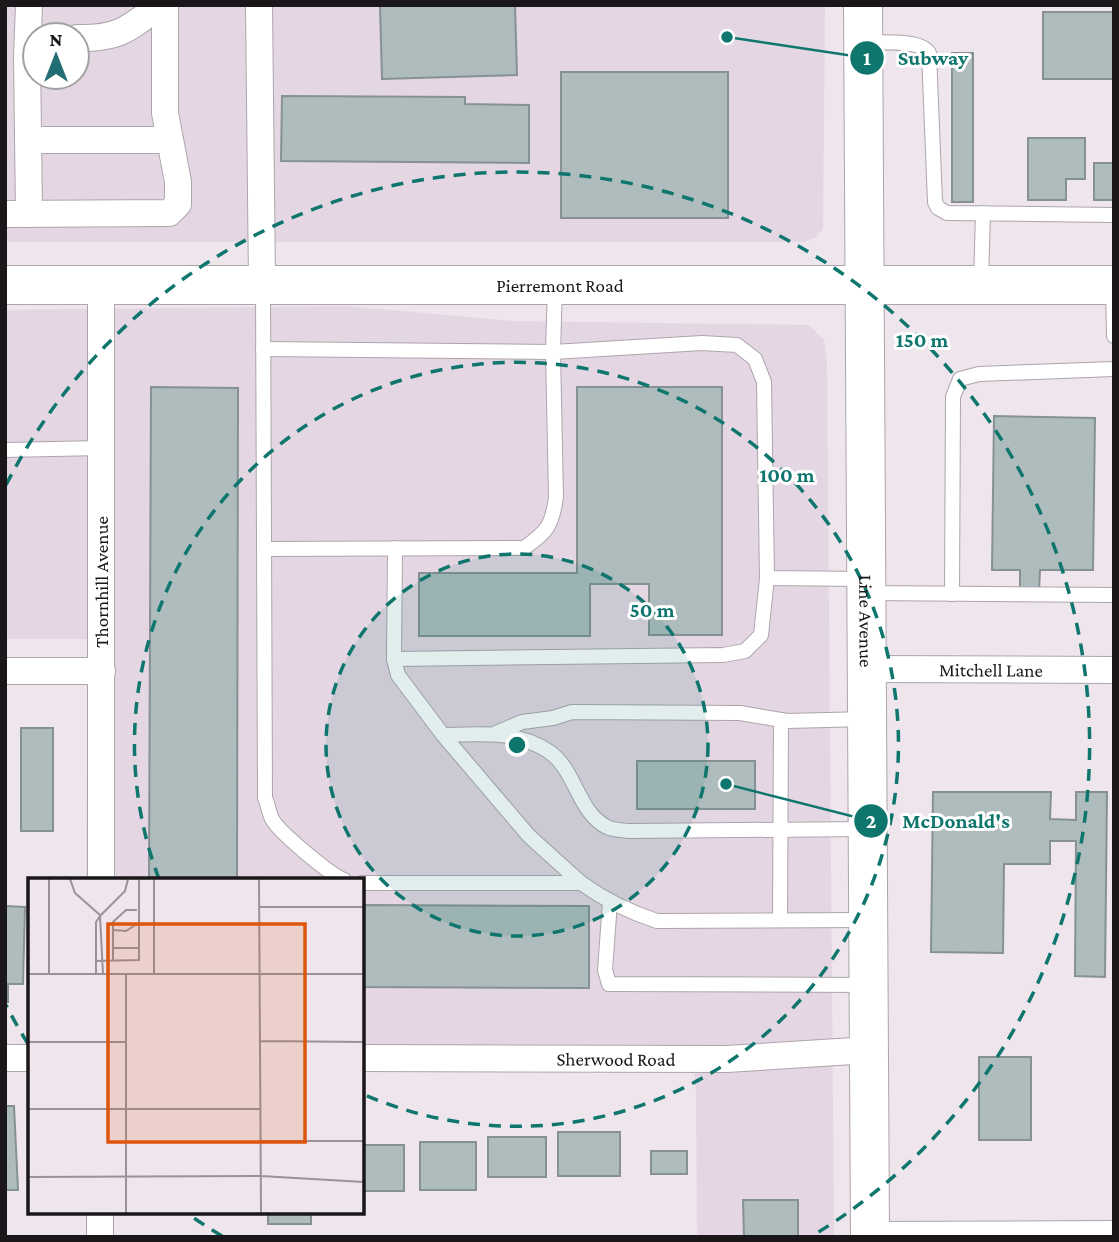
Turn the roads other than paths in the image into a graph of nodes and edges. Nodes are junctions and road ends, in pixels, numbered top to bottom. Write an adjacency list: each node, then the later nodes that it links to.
1 (162, 5): 4 (street); 7 (street)
2 (259, 5): 11 (street)
3 (863, 24): 8 (lane); 15 (main road, Line Avenue)
4 (91, 39)
5 (29, 91): 6 (street)
6 (28, 140): 7 (street); 9 (street)
7 (170, 140): 9 (street)
8 (983, 213): 10 (lane); 16 (lane)
9 (17, 214)
10 (1114, 215)
11 (262, 284): 13 (main road, Pierremont Road); 14 (main road, Pierremont Road); 19 (lane)
12 (5, 285): 13 (main road, Pierremont Road)
13 (100, 285): 22 (street, Thornhill Avenue)
14 (555, 285): 15 (main road, Pierremont Road); 20 (lane)
15 (865, 285): 16 (main road, Pierremont Road); 27 (main road, Line Avenue)
16 (981, 285): 17 (main road, Pierremont Road)
17 (1113, 285): 18 (lane)
18 (1114, 337)
19 (263, 349): 20 (lane); 25 (lane)
20 (553, 352): 24 (lane); 26 (lane)
21 (1114, 369): 28 (lane)
22 (101, 448): 23 (lane); 34 (street, Thornhill Avenue)
23 (5, 450)
24 (395, 548): 25 (lane); 30 (lane)
25 (264, 549): 42 (lane)
26 (767, 578): 27 (lane); 30 (lane)
27 (867, 586): 28 (lane); 31 (main road, Line Avenue)
28 (952, 594): 29 (lane)
29 (1114, 595)
30 (394, 659): 38 (lane)
31 (867, 669): 32 (street, Mitchell Lane); 35 (main road, Line Avenue)
32 (1114, 670)
33 (5, 671): 34 (street)
34 (102, 671): 41 (street, Thornhill Avenue)
35 (868, 719): 36 (lane); 39 (main road, Line Avenue)
36 (781, 720): 37 (lane); 40 (lane)
37 (496, 733): 38 (lane); 40 (lane)
38 (443, 735): 44 (lane)
39 (868, 829): 40 (lane); 47 (main road, Line Avenue)
40 (780, 831): 46 (lane)
41 (101, 878)
42 (338, 878)
43 (364, 883): 44 (lane)
44 (581, 883): 45 (lane)
45 (610, 902): 46 (lane); 48 (lane)
46 (780, 920): 47 (lane)
47 (869, 920): 48 (main road, Line Avenue)
48 (869, 985): 49 (main road, Line Avenue)
49 (870, 1050): 52 (street, Sherwood Road); 55 (main road, Line Avenue)
50 (5, 1058): 51 (street)
51 (28, 1058)
52 (364, 1058)
53 (100, 1214): 56 (street)
54 (1114, 1234): 55 (street)
55 (870, 1236)
56 (100, 1237)

